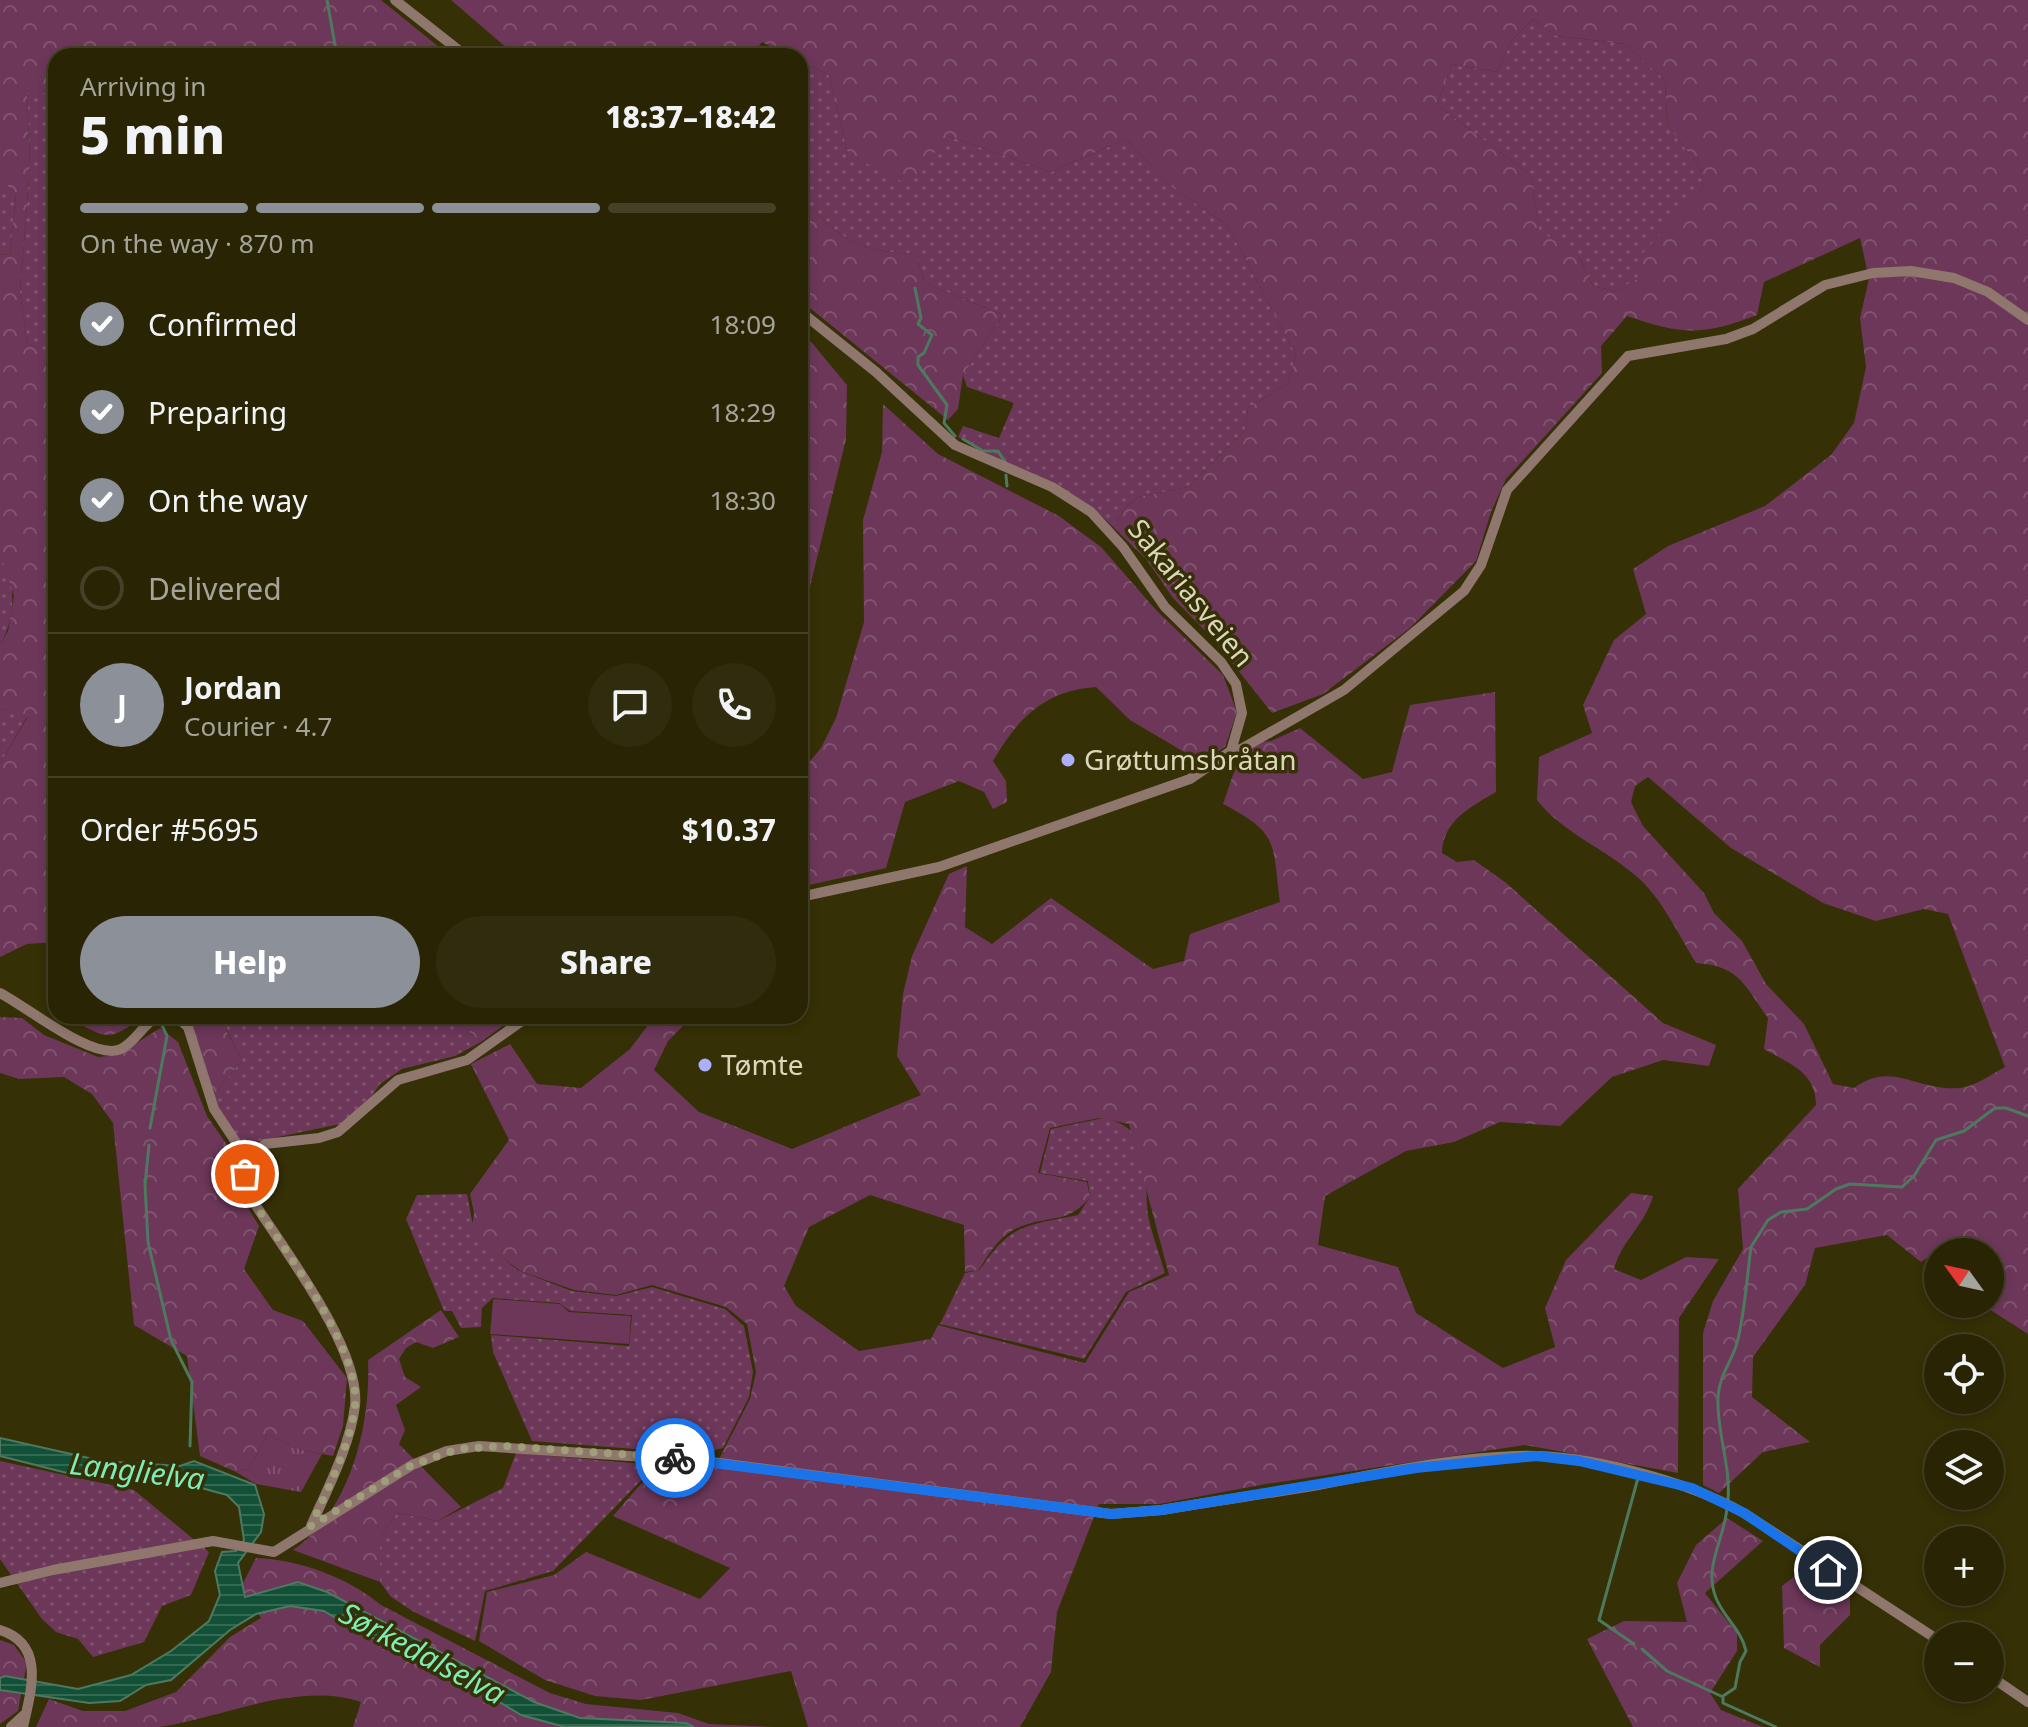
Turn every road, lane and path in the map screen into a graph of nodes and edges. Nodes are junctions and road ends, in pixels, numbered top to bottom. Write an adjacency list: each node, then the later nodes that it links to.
1 (395, 0): 2 (street)
2 (456, 48)
3 (808, 318): 5 (street, Sakariasveien)
4 (2028, 320): 5 (street)
5 (1231, 751): 6 (street)
6 (808, 895)
7 (0, 993): 8 (street)
8 (48, 1022)
9 (51, 1024): 10 (street)
10 (150, 1024)
11 (185, 1024): 13 (street)
12 (518, 1024): 13 (street)
13 (247, 1159): 14 (street)
14 (311, 1526): 15 (street); 17 (street)
15 (0, 1583)
16 (0, 1630): 20 (street)
17 (1924, 1631)
18 (2004, 1686): 19 (street)
19 (2028, 1702)
20 (26, 1712): 21 (street); 22 (street)
21 (11, 1727)
22 (23, 1727)

